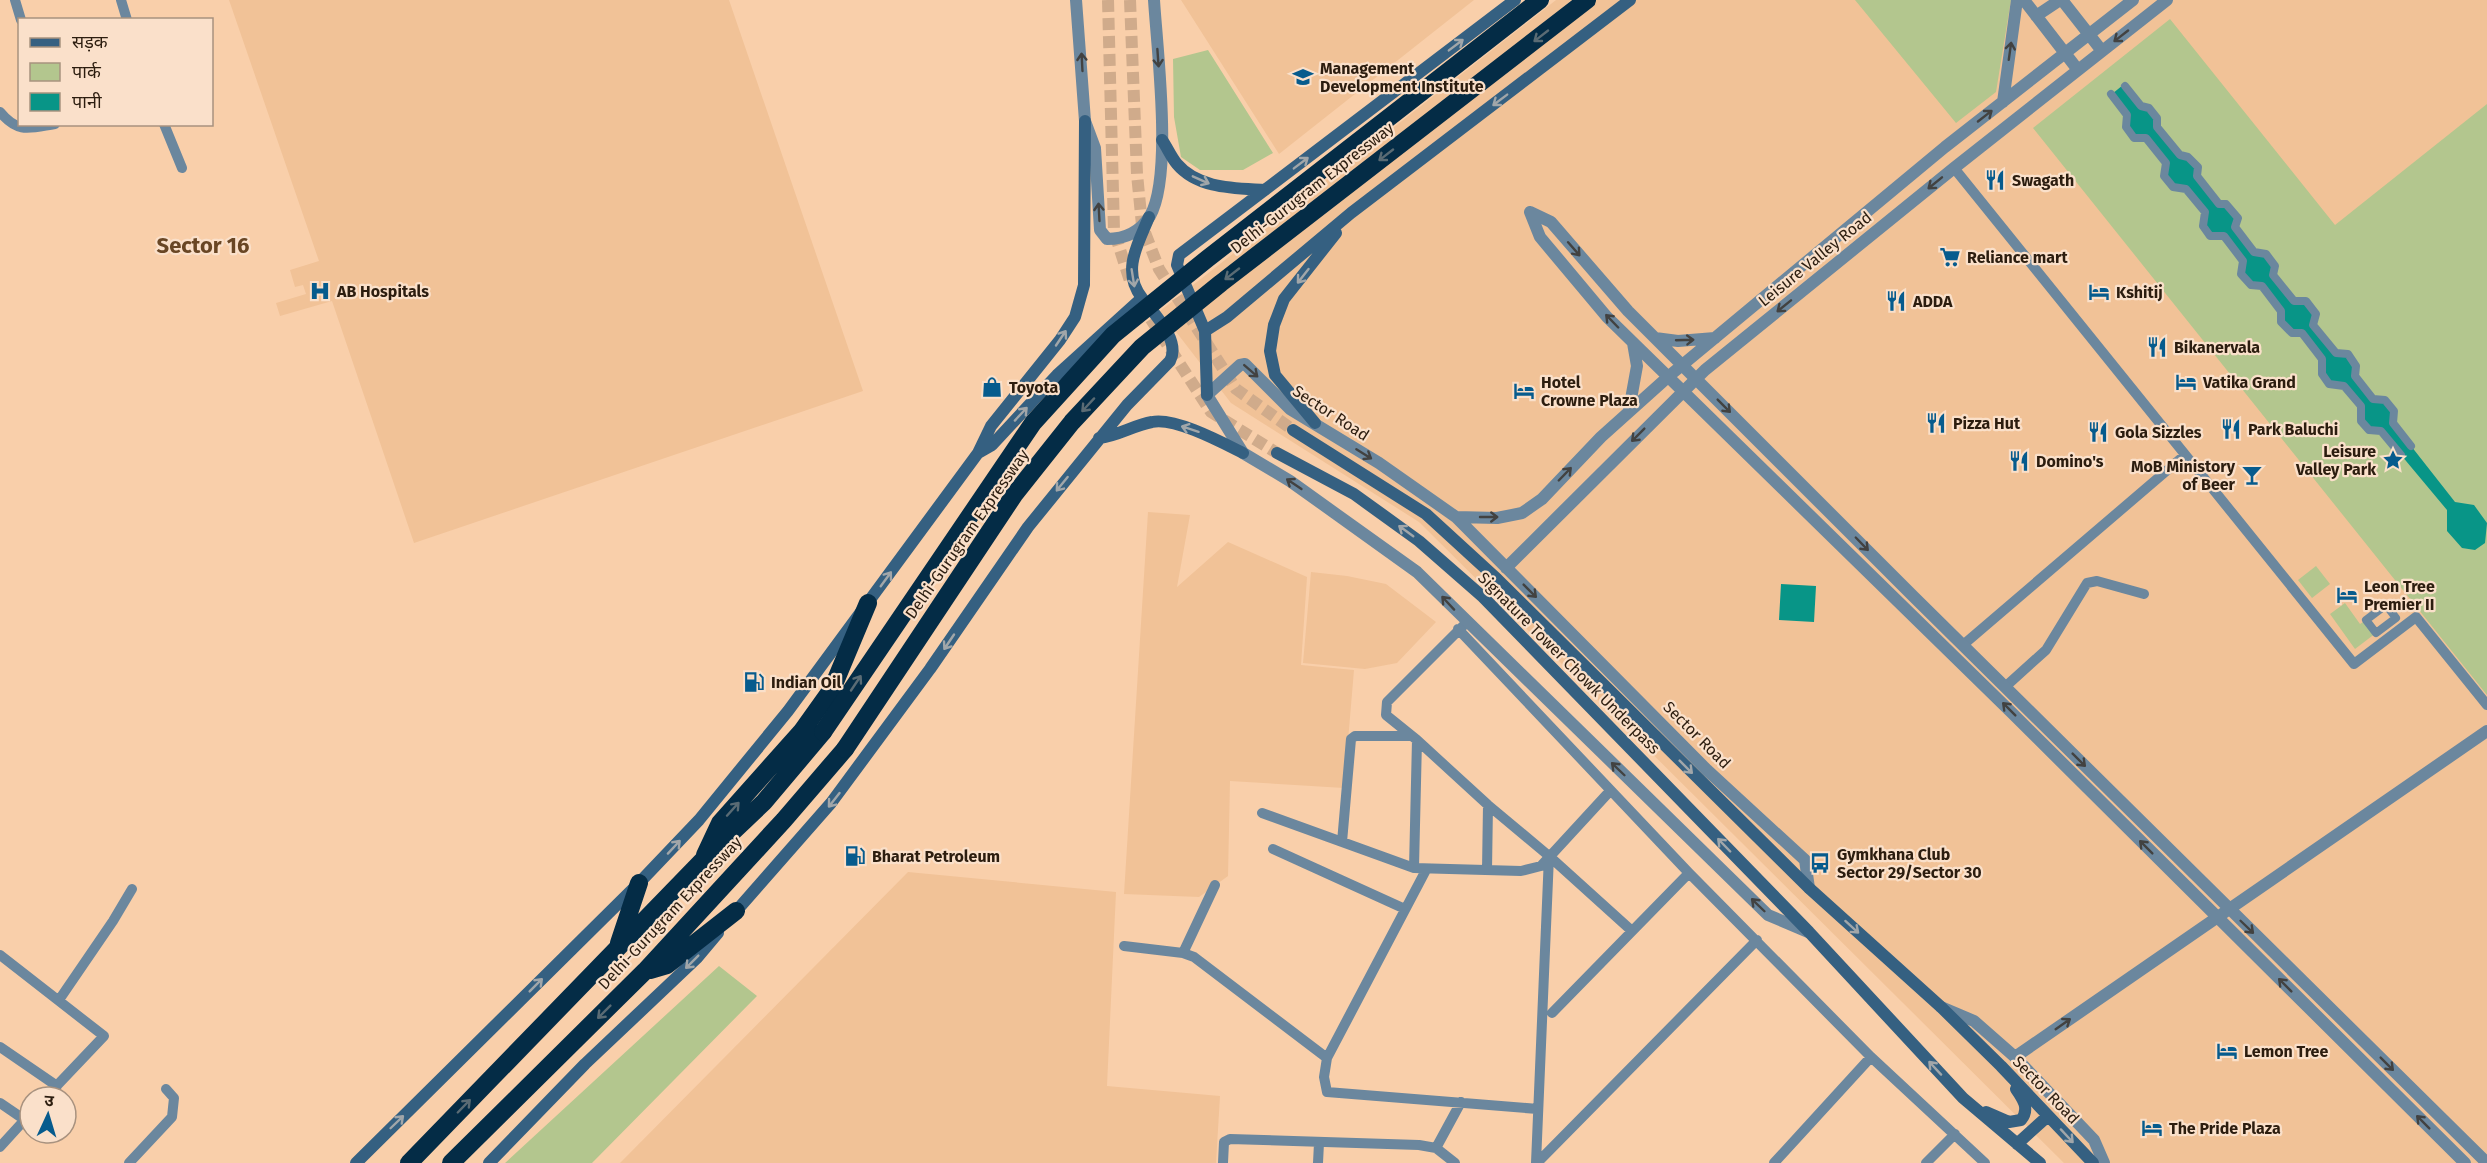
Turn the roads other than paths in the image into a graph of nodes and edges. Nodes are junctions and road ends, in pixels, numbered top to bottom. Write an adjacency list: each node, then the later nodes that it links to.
1 (15, 0): 15 (street)
2 (121, 0): 16 (street)
3 (1076, 0): 25 (street, one-way to 3)
4 (1154, 0): 28 (street, one-way to 28)
5 (1515, 0): 31 (main road, one-way to 5)
6 (1540, 0): 72 (highway, Delhi-Gurugram Expressway, one-way to 6, bridge)
7 (1587, 0): 92 (highway, Delhi-Gurugram Expressway, one-way to 92, bridge)
8 (1630, 0): 32 (main road, one-way to 32)
9 (2017, 0): 23 (street, one-way to 9)
10 (2024, 0): 14 (street)
11 (2061, 0): 14 (street); 17 (street)
12 (2133, 0): 17 (street, Leisure Valley Road)
13 (2167, 0): 18 (street, Leisure Valley Road, one-way to 18)
14 (2037, 16): 19 (street)
15 (20, 18)
16 (126, 18)
17 (2089, 34): 18 (street); 19 (street, Leisure Valley Road)
18 (2102, 51): 20 (street, Leisure Valley Road)
19 (2066, 53): 20 (street); 23 (street, Leisure Valley Road)
20 (2078, 70): 30 (street, Leisure Valley Road)
21 (2125, 86): 46 (street)
22 (2111, 94): 48 (street)
23 (2003, 102): 37 (street, Leisure Valley Road, one-way to 23)
24 (0, 112): 26 (street)
25 (1085, 121): 33 (street, one-way to 25); 51 (main road, one-way to 25)
26 (44, 126)
27 (165, 126): 29 (street)
28 (1162, 140): 31 (main road, one-way to 31); 33 (street)
29 (182, 168)
30 (1954, 168): 41 (street, Leisure Valley Road, one-way to 41); 55 (street)
31 (1265, 190): 35 (main road)
32 (1351, 213): 35 (main road); 45 (main road, one-way to 45)
33 (1149, 217): 34 (main road, one-way to 34)
34 (1142, 298): 49 (main road); 51 (main road, one-way to 34)
35 (1205, 331): 43 (main road)
36 (1655, 338): 37 (street, one-way to 37); 38 (street, one-way to 36); 39 (street)
37 (1715, 338): 39 (street, Leisure Valley Road)
38 (1633, 343): 40 (street); 44 (street)
39 (1683, 365): 40 (street, Leisure Valley Road); 41 (street)
40 (1669, 376): 42 (street); 44 (street, Leisure Valley Road)
41 (1696, 378): 42 (street, Leisure Valley Road); 61 (street, one-way to 61)
42 (1682, 392): 57 (street, Leisure Valley Road, one-way to 57); 84 (street, one-way to 42)
43 (1207, 395): 45 (street, Sector Road, one-way to 45); 52 (street)
44 (1629, 410): 56 (street, Leisure Valley Road, one-way to 44)
45 (1314, 423): 56 (street, Sector Road, one-way to 56)
46 (2392, 423): 48 (street); 50 (street)
47 (1293, 430): 79 (main road, Signature Tower Chowk Underpass, one-way to 79)
48 (2381, 431): 54 (street)
49 (1099, 438): 52 (main road, one-way to 49); 83 (main road, one-way to 83)
50 (2411, 446)
51 (978, 453): 59 (main road, one-way to 51)
52 (1243, 453): 60 (street, one-way to 52)
53 (1277, 453): 86 (main road, Signature Tower Chowk Underpass, one-way to 53)
54 (2401, 455)
55 (2185, 456): 61 (street); 63 (street)
56 (1456, 517): 57 (street, Sector Road)
57 (1506, 568): 79 (street, Sector Road, one-way to 79)
58 (2144, 594): 62 (street)
59 (868, 603): 72 (highway, one-way to 59); 77 (main road, one-way to 59)
60 (1463, 626): 65 (street); 66 (street); 86 (street, one-way to 60)
61 (1963, 645): 62 (street)
62 (2005, 687): 82 (street, one-way to 82)
63 (2487, 705)
64 (2487, 731): 82 (street)
65 (1415, 738): 67 (street); 69 (street); 73 (street)
66 (1610, 791): 71 (street); 76 (street)
67 (1488, 805): 71 (street); 75 (street)
68 (1262, 813): 69 (street)
69 (1342, 842): 73 (street)
70 (1273, 849): 81 (street)
71 (1550, 856): 75 (street); 85 (street); 107 (street)
72 (704, 859): 89 (highway, Delhi-Gurugram Expressway)
73 (1414, 868): 74 (street)
74 (1426, 870): 75 (street); 81 (street)
75 (1487, 870)
76 (1689, 873): 85 (street); 87 (street)
77 (639, 883): 89 (highway); 117 (main road, one-way to 77)
78 (1215, 885): 90 (street)
79 (1809, 888): 94 (main road, Sector Road, one-way to 94)
80 (132, 889): 93 (street)
81 (1405, 909): 99 (street)
82 (2229, 909): 84 (street); 132 (street, one-way to 132)
83 (736, 911): 92 (highway); 120 (main road, one-way to 120)
84 (2217, 917): 98 (street, one-way to 84); 131 (street, one-way to 84)
85 (1632, 931): 95 (street)
86 (1809, 932): 104 (main road, one-way to 86)
87 (1757, 940): 97 (street); 124 (street)
88 (1125, 946): 90 (street)
89 (618, 948): 118 (highway, Delhi-Gurugram Expressway, one-way to 89)
90 (1184, 953): 99 (street)
91 (0, 955): 93 (street)
92 (645, 971): 119 (highway, Delhi-Gurugram Expressway, one-way to 119)
93 (59, 1000): 102 (street)
94 (1941, 1007): 98 (street); 100 (main road, Sector Road)
95 (1552, 1012)
96 (0, 1047): 101 (street)
97 (1871, 1057): 111 (street); 125 (street)
98 (2015, 1057): 130 (street)
99 (1327, 1058): 105 (street)
100 (2001, 1066): 104 (main road); 109 (main road, Sector Road)
101 (56, 1085)
102 (58, 1085)
103 (166, 1089): 116 (street)
104 (1962, 1098): 113 (main road)
105 (1461, 1102): 107 (street); 115 (street)
106 (0, 1103): 108 (street)
107 (1538, 1108): 124 (street)
108 (18, 1112)
109 (2048, 1116): 113 (main road); 129 (main road, Sector Road, one-way to 129)
110 (18, 1128): 114 (street)
111 (1955, 1134): 126 (street); 127 (street)
112 (1319, 1143): 115 (street); 121 (street); 122 (street)
113 (2017, 1144): 128 (main road)
114 (0, 1147)
115 (1436, 1148): 123 (street)
116 (129, 1163)
117 (356, 1163)
118 (409, 1163)
119 (451, 1163)
120 (489, 1163)
121 (1223, 1163)
122 (1318, 1163)
123 (1455, 1163)
124 (1536, 1163)
125 (1774, 1163)
126 (1926, 1163)
127 (1985, 1163)
128 (2040, 1163)
129 (2093, 1163)
130 (2104, 1163)
131 (2465, 1163)
132 (2487, 1163)

